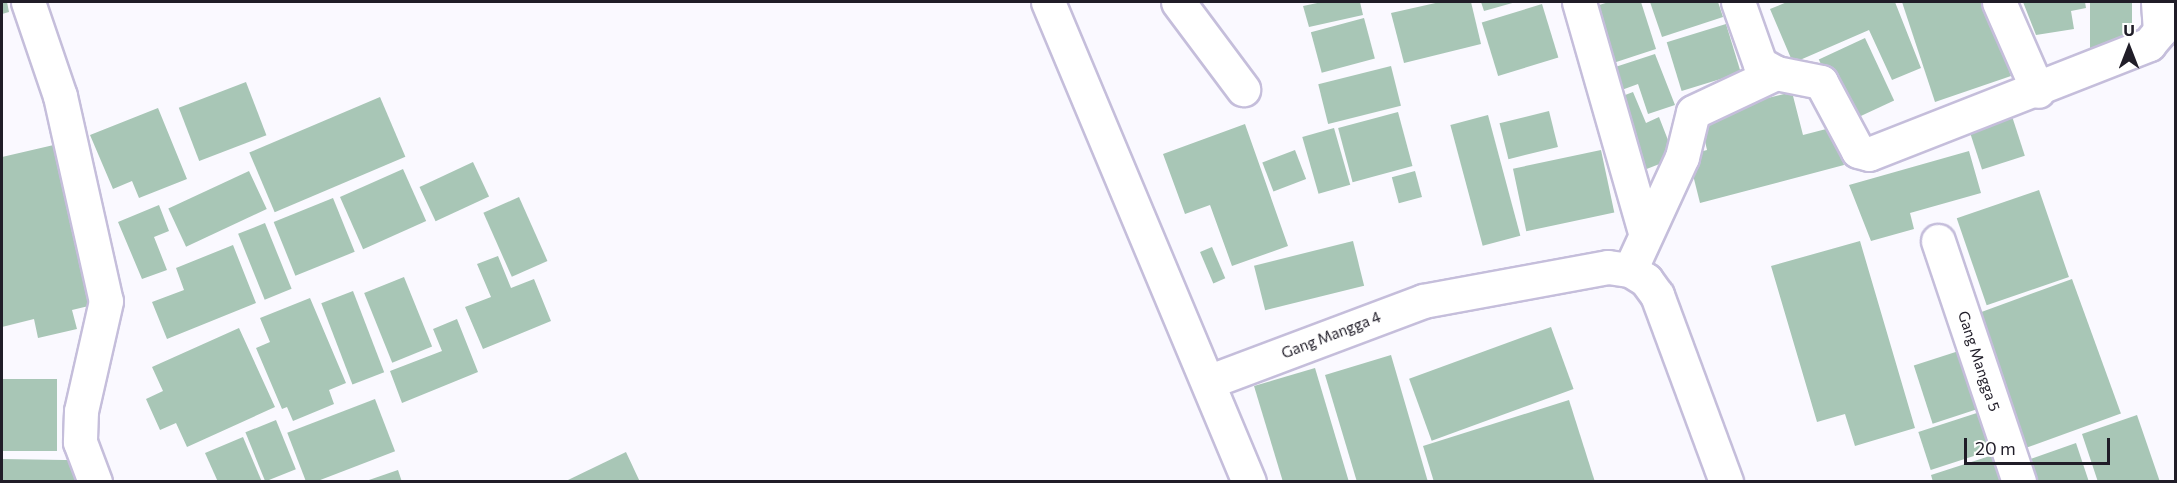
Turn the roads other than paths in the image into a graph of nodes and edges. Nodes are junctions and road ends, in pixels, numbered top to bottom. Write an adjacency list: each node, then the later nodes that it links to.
1 (28, 2): 15 (street)
2 (1048, 2): 14 (street)
3 (1178, 2): 9 (street)
4 (1579, 2): 11 (street)
5 (1738, 2): 8 (street)
6 (1999, 2): 10 (street)
7 (2165, 11): 10 (street)
8 (1776, 73): 10 (street); 11 (street)
9 (1243, 89)
10 (2038, 91)
11 (1646, 235): 13 (street)
12 (1938, 241): 18 (street, Gang Mangga 5)
13 (1630, 270): 14 (street, Gang Mangga 4); 17 (street)
14 (1208, 382): 16 (street)
15 (95, 482)
16 (1249, 482)
17 (1726, 482)
18 (2019, 482)

